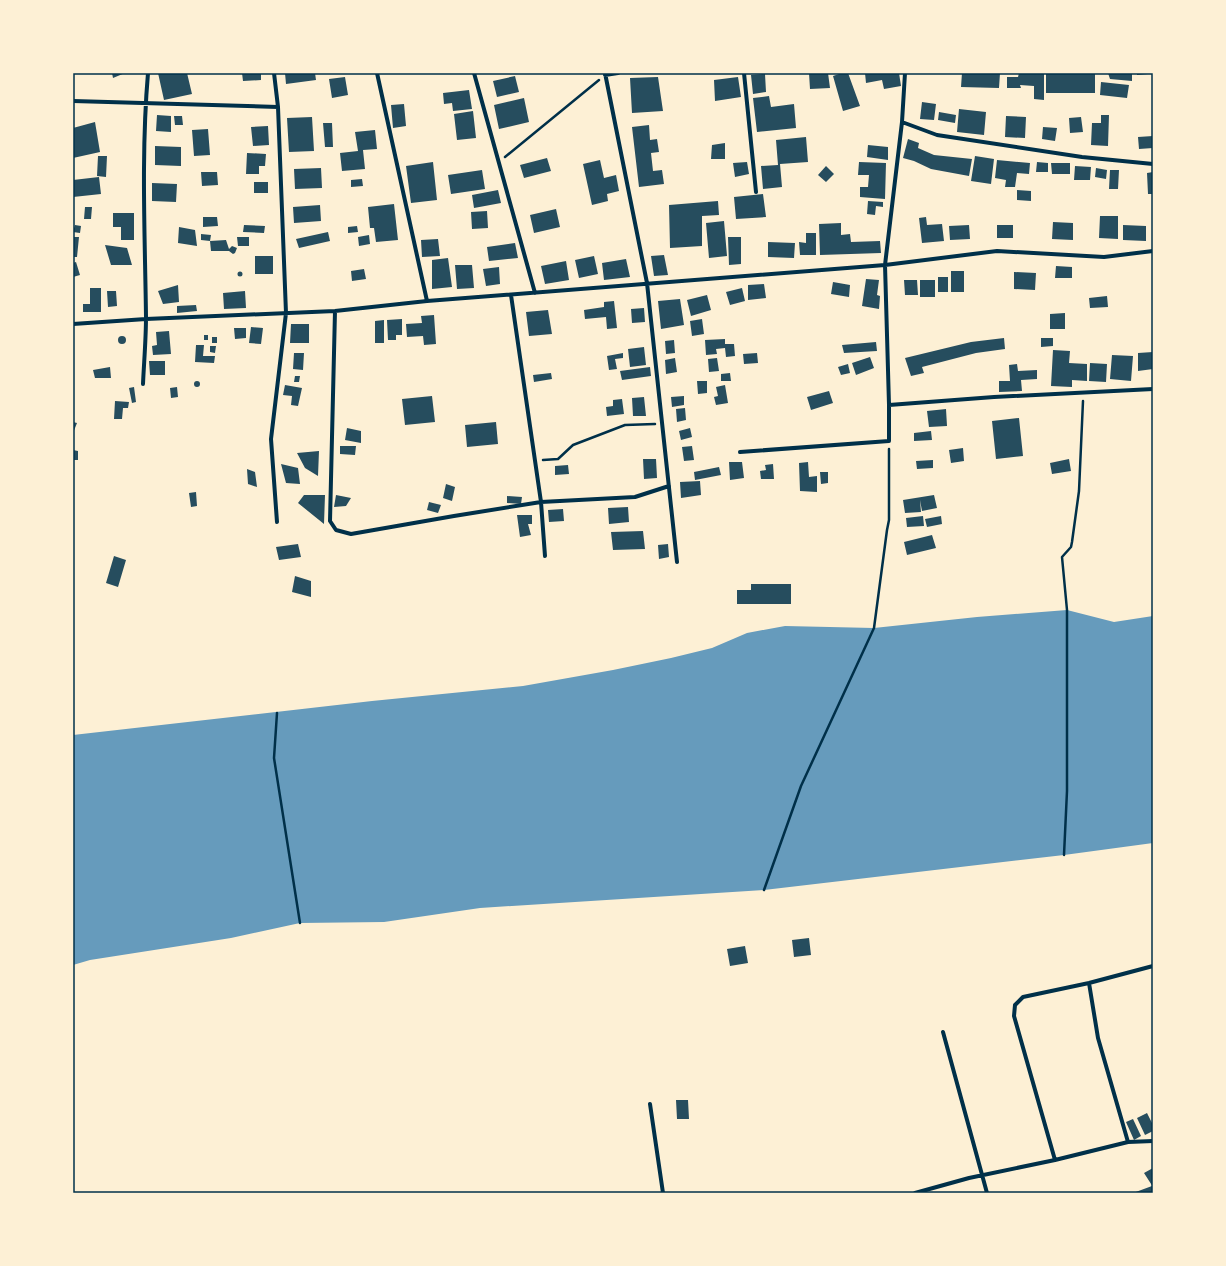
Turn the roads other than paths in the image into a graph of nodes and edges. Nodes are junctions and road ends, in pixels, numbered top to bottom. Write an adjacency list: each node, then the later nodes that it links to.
1 (148, 73): 10 (street)
2 (274, 73): 11 (street)
3 (376, 73): 20 (street)
4 (474, 73): 18 (street)
5 (618, 73): 8 (street)
6 (744, 73): 14 (street)
7 (905, 73): 12 (street)
8 (605, 74): 17 (street)
9 (73, 101): 10 (street)
10 (146, 102): 11 (street); 23 (street)
11 (278, 107): 22 (street)
12 (902, 122): 13 (street); 16 (street)
13 (1153, 164)
14 (756, 192)
15 (1153, 251): 16 (street)
16 (885, 265): 17 (street); 27 (street)
17 (647, 284): 18 (street); 29 (street)
18 (535, 293): 19 (street)
19 (511, 295): 20 (street); 30 (street)
20 (426, 302): 21 (street)
21 (335, 312): 22 (street); 30 (street)
22 (286, 313): 23 (street); 31 (street)
23 (146, 319): 24 (street); 25 (street)
24 (73, 324)
25 (142, 384)
26 (1153, 389): 27 (street)
27 (889, 405): 28 (street)
28 (740, 452)
29 (669, 486): 30 (street); 33 (street)
30 (541, 502): 32 (street)
31 (277, 522)
32 (545, 556)
33 (677, 562)
34 (1153, 966): 35 (street)
35 (1089, 983): 38 (street); 40 (street)
36 (943, 1032): 41 (street)
37 (650, 1104): 42 (street)
38 (1128, 1142): 39 (street); 40 (street)
39 (1153, 1142)
40 (1055, 1160): 41 (street)
41 (981, 1175): 43 (street); 44 (street)
42 (663, 1193)
43 (915, 1193)
44 (987, 1193)

